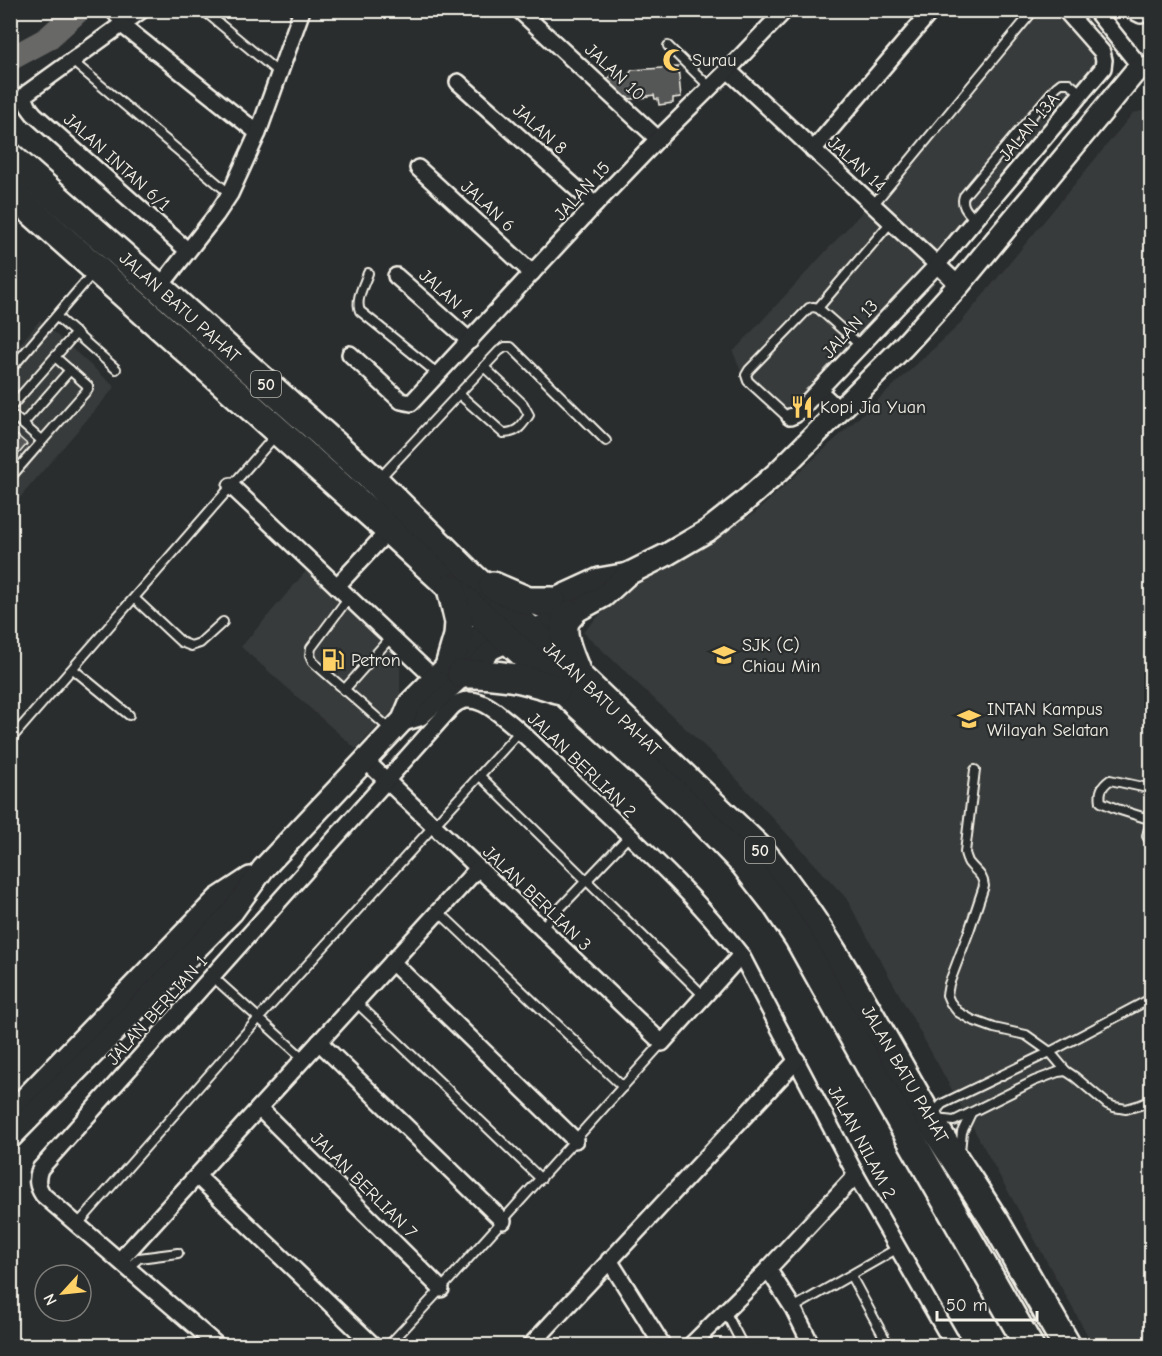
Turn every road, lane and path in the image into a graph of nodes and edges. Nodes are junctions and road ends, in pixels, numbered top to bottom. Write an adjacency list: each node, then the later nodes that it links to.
1 (107, 10): 13 (lane)
2 (142, 10): 13 (street)
3 (203, 10): 18 (lane)
4 (519, 10): 23 (street, JALAN 10)
5 (932, 10): 24 (street)
6 (1034, 10): 30 (lane)
7 (1065, 10): 21 (street, JALAN 13A)
8 (1095, 10): 16 (street)
9 (1131, 10): 10 (street)
10 (1149, 10)
11 (299, 12): 18 (street)
12 (781, 12): 17 (street, JALAN 15)
13 (122, 25): 15 (street); 22 (street)
14 (668, 46): 20 (lane)
15 (72, 61): 28 (lane); 33 (street, JALAN INTAN 6/1)
16 (1148, 68): 39 (street)
17 (728, 70): 20 (street, JALAN 15); 24 (street, JALAN 14)
18 (279, 73): 22 (street)
19 (458, 82): 29 (street, JALAN 8)
20 (711, 87): 23 (street, JALAN 15)
21 (1082, 94): 31 (street, JALAN 13A); 31 (lane)
22 (258, 132): 28 (street)
23 (658, 139): 29 (street, JALAN 15)
24 (813, 150): 30 (street, JALAN 14)
25 (10, 157): 40 (highway, JALAN BATU PAHAT / 50)
26 (418, 168): 37 (street, JALAN 6)
27 (10, 192): 35 (highway, JALAN BATU PAHAT / 50)
28 (230, 194): 33 (street)
29 (595, 205): 37 (street, JALAN 15)
30 (873, 205): 32 (street, JALAN 14)
31 (976, 221): 34 (street, JALAN 13A)
32 (891, 222): 34 (street, JALAN 14); 41 (lane)
33 (187, 250): 40 (street)
34 (937, 265): 39 (street, JALAN 14); 45 (street, JALAN 13)
35 (98, 269): 42 (lane); 60 (highway, JALAN BATU PAHAT / 50)
36 (368, 273): 52 (lane)
37 (532, 273): 44 (street, JALAN 15)
38 (396, 276): 44 (street, JALAN 4)
39 (959, 285): 56 (street)
40 (159, 288): 65 (highway, JALAN BATU PAHAT / 50)
41 (818, 308): 45 (lane); 58 (lane)
42 (57, 317): 43 (lane); 50 (lane)
43 (76, 333): 47 (lane); 49 (lane)
44 (470, 341): 52 (street, JALAN 15)
45 (861, 346): 53 (street, JALAN 13)
46 (350, 354): 52 (street, JALAN 15)
47 (55, 357): 51 (lane); 55 (lane)
48 (484, 367): 54 (lane); 54 (lane); 62 (lane)
49 (116, 369)
50 (10, 370)
51 (70, 370): 59 (lane); 61 (lane)
52 (438, 374)
53 (819, 391): 56 (street); 58 (street, JALAN 13)
54 (459, 394): 65 (lane)
55 (10, 408)
56 (840, 411): 72 (street)
57 (10, 413): 59 (lane)
58 (790, 417)
59 (23, 424): 61 (lane)
60 (279, 431): 66 (lane); 67 (highway, JALAN BATU PAHAT / 50)
61 (42, 441): 63 (lane); 64 (lane)
62 (606, 441)
63 (10, 470)
64 (10, 478)
65 (376, 482): 68 (highway, JALAN BATU PAHAT / 50)
66 (231, 486): 69 (street); 71 (lane)
67 (382, 538): 68 (highway, JALAN BATU PAHAT / 50); 69 (street)
68 (461, 582): 72 (highway); 74 (highway, JALAN BATU PAHAT / 50); 77 (highway)
69 (337, 586): 70 (street)
70 (349, 597): 75 (street); 79 (lane)
71 (135, 599): 73 (lane); 76 (lane)
72 (561, 607): 74 (street); 78 (highway)
73 (223, 622)
74 (512, 629): 77 (street); 78 (highway, JALAN BATU PAHAT / 50)
75 (391, 637): 77 (street); 79 (lane)
76 (74, 669): 80 (lane); 83 (lane)
77 (448, 672): 78 (highway); 81 (street)
78 (571, 683): 112 (highway, JALAN BATU PAHAT / 50); 117 (highway, JALAN BATU PAHAT / 50)
79 (344, 690): 81 (lane)
80 (129, 715)
81 (397, 725): 84 (street)
82 (520, 731): 86 (lane); 87 (street, JALAN BERLIAN 2); 91 (street, JALAN BERLIAN 2)
83 (10, 740)
84 (365, 760): 87 (street, JALAN BERLIAN 3); 94 (street)
85 (975, 770): 107 (lane)
86 (480, 776): 90 (lane); 95 (lane)
87 (386, 780): 90 (street, JALAN BERLIAN 3); 100 (street, JALAN BERLIAN 1)
88 (1152, 789): 89 (lane)
89 (1151, 820): 92 (lane)
90 (434, 826): 93 (street, JALAN BERLIAN 3); 104 (lane)
91 (629, 836): 95 (lane); 98 (street, JALAN BERLIAN 2)
92 (1152, 844)
93 (478, 868): 96 (street); 97 (street, JALAN BERLIAN 3)
94 (263, 869): 115 (street); 118 (street)
95 (586, 881): 97 (lane); 101 (lane)
96 (438, 911): 99 (street); 111 (lane)
97 (541, 928): 106 (street, JALAN BERLIAN 3)
98 (741, 955): 101 (street); 109 (street, JALAN NILAM 2)
99 (392, 962): 103 (street); 119 (street)
100 (213, 977): 104 (lane); 126 (street, JALAN BERLIAN 1)
101 (704, 996): 106 (street)
102 (1152, 998): 107 (lane)
103 (356, 1002): 105 (street); 124 (lane)
104 (259, 1018): 108 (lane); 126 (lane)
105 (319, 1042): 108 (street); 125 (street)
106 (662, 1043): 111 (lane)
107 (1050, 1052): 110 (lane); 117 (lane)
108 (304, 1059): 114 (street)
109 (797, 1060): 122 (street, JALAN NILAM 2); 129 (street)
110 (1066, 1071): 113 (lane); 116 (lane)
111 (623, 1087): 119 (lane)
112 (888, 1099): 117 (highway); 120 (highway, JALAN BATU PAHAT / 50)
113 (1152, 1100)
114 (259, 1108): 123 (street); 133 (street, JALAN BERLIAN 7)
115 (10, 1113)
116 (971, 1113): 117 (lane); 121 (lane)
117 (929, 1118): 120 (highway); 121 (highway, JALAN BATU PAHAT / 50)
118 (10, 1138)
119 (575, 1140): 124 (lane)
120 (927, 1167): 136 (highway, JALAN BATU PAHAT / 50)
121 (960, 1167): 147 (highway, JALAN BATU PAHAT / 50)
122 (856, 1175): 127 (street, JALAN NILAM 2); 131 (street)
123 (197, 1176): 130 (street); 138 (street)
124 (541, 1179): 125 (lane)
125 (502, 1221): 133 (lane)
126 (78, 1224): 130 (street, JALAN BERLIAN 1)
127 (898, 1248): 132 (lane); 146 (street, JALAN NILAM 2)
128 (178, 1253): 130 (lane)
129 (609, 1260): 140 (street); 141 (street)
130 (124, 1264): 137 (street, JALAN BERLIAN 1)
131 (768, 1269): 134 (street); 135 (street)
132 (851, 1276): 134 (lane); 145 (lane)
133 (441, 1289): 139 (lane)
134 (792, 1308): 144 (street)
135 (725, 1311): 142 (street); 143 (lane)
136 (1025, 1342)
137 (218, 1346)
138 (374, 1346)
139 (388, 1346)
140 (530, 1346)
141 (663, 1346)
142 (690, 1346)
143 (743, 1346)
144 (812, 1346)
145 (889, 1346)
146 (954, 1346)
147 (1067, 1346)

